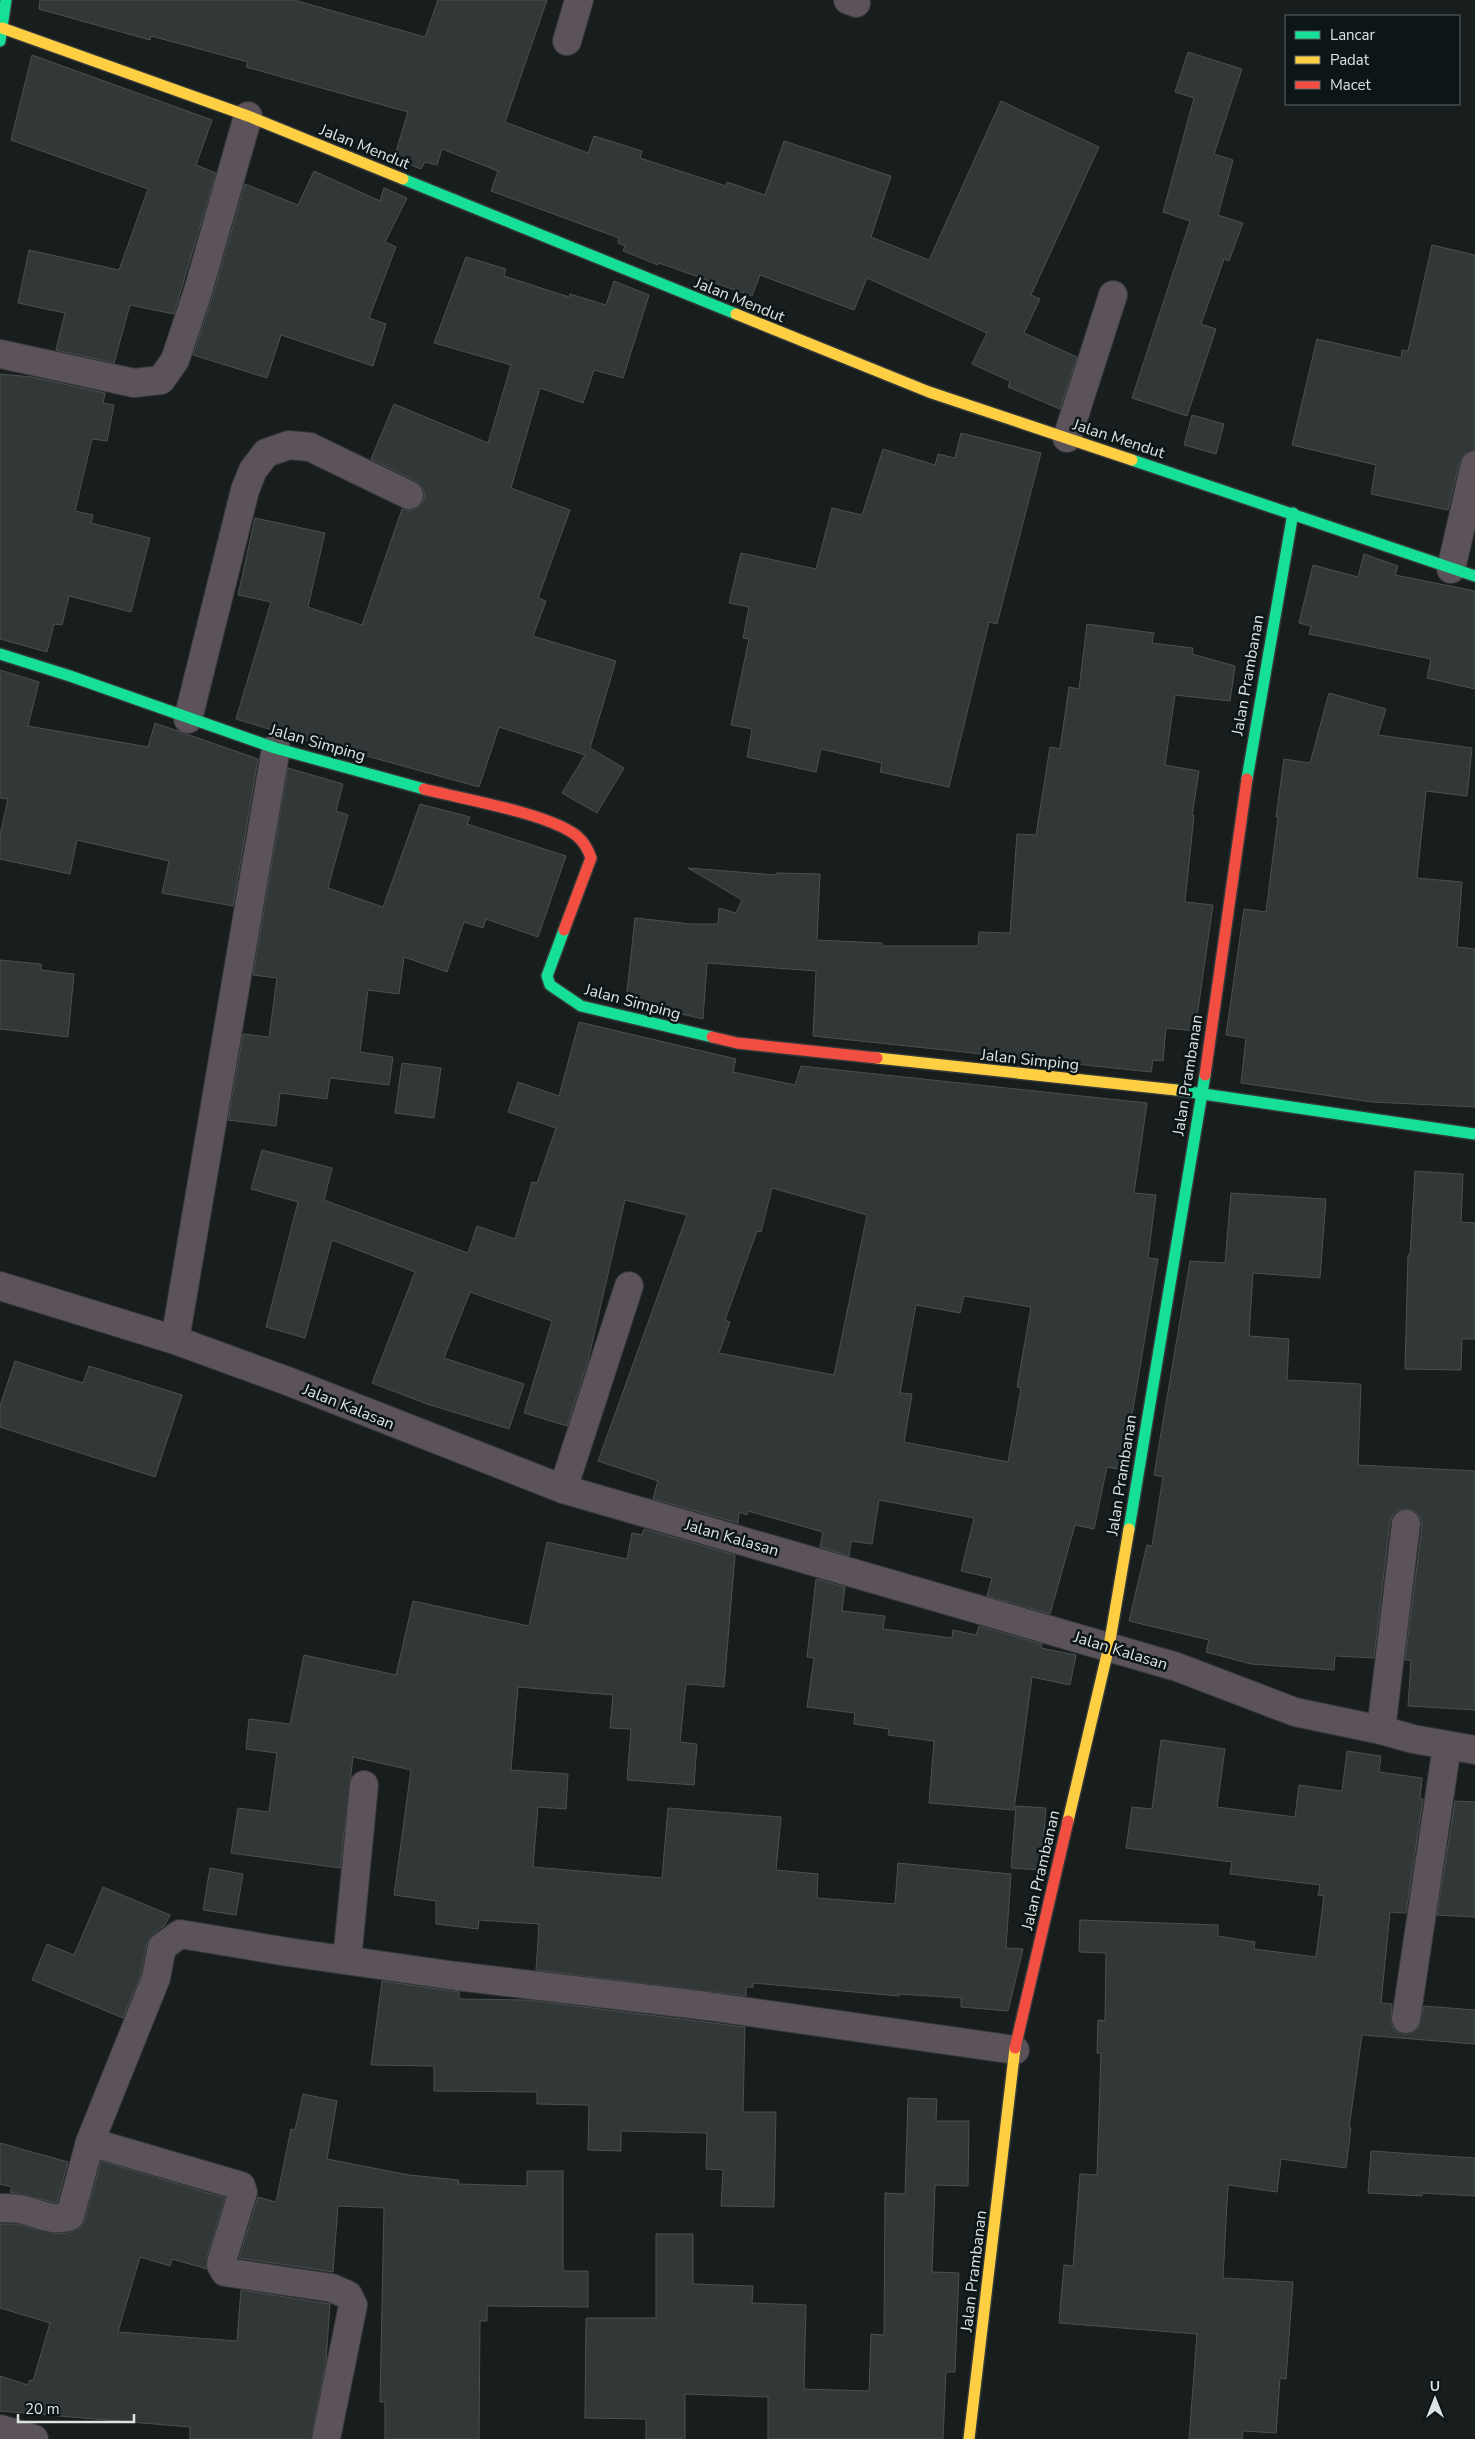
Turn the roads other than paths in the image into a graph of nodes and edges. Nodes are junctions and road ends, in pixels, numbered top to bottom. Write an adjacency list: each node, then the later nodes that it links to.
1 (6, 0): 3 (street)
2 (579, 0): 5 (street)
3 (2, 28): 4 (street); 6 (street, Jalan Mendut)
4 (0, 41)
5 (567, 41)
6 (248, 116): 8 (street); 9 (street, Jalan Mendut)
7 (1113, 295): 9 (street)
8 (0, 354)
9 (1066, 438): 12 (street, Jalan Mendut)
10 (1475, 465): 13 (street)
11 (409, 495): 15 (street)
12 (1293, 513): 13 (street, Jalan Mendut); 17 (street, Jalan Prambanan)
13 (1463, 573)
14 (0, 654): 15 (street, Jalan Simping)
15 (188, 719): 16 (street, Jalan Simping)
16 (276, 748): 17 (street, Jalan Simping); 21 (street)
17 (1202, 1093): 18 (street, Jalan Simping); 24 (street, Jalan Prambanan)
18 (1475, 1134)
19 (0, 1286): 21 (street, Jalan Kalasan)
20 (629, 1286): 22 (street)
21 (175, 1340): 22 (street, Jalan Kalasan)
22 (563, 1489): 24 (street, Jalan Kalasan)
23 (1406, 1524): 25 (street)
24 (1109, 1646): 25 (street, Jalan Kalasan); 31 (street, Jalan Prambanan)
25 (1381, 1730): 26 (street, Jalan Kalasan)
26 (1447, 1746): 27 (street, Jalan Kalasan); 30 (street)
27 (1475, 1750)
28 (364, 1785): 29 (street)
29 (346, 1960): 31 (street); 32 (street)
30 (1406, 2019)
31 (1015, 2050): 37 (street, Jalan Prambanan)
32 (90, 2142): 33 (street); 36 (street)
33 (0, 2208)
34 (0, 2429): 35 (street)
35 (34, 2439)
36 (326, 2439)
37 (969, 2439)

